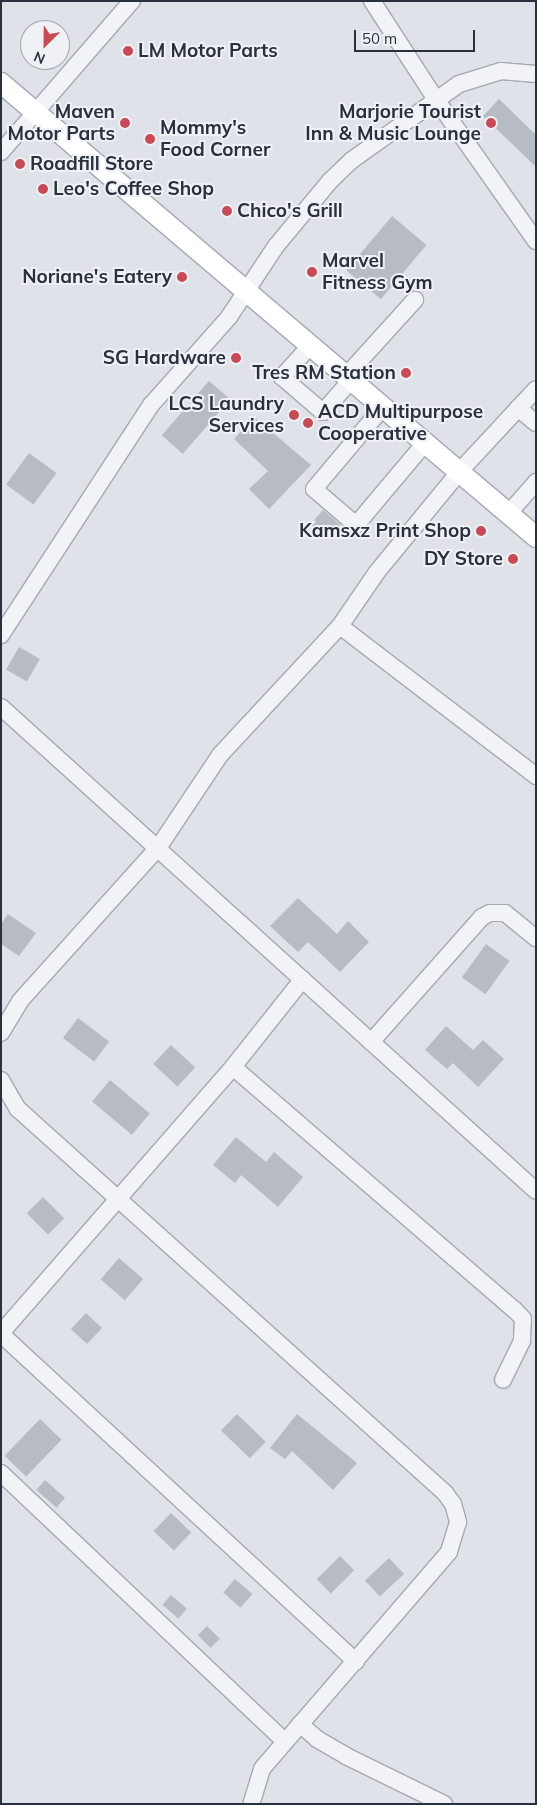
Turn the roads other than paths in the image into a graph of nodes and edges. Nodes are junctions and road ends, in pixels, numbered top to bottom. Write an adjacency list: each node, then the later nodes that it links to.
1 (132, 1): 6 (street)
2 (372, 1): 5 (street)
3 (536, 74): 5 (street)
4 (1, 83): 6 (main road)
5 (435, 98): 8 (street); 9 (street)
6 (36, 113): 7 (street); 9 (main road)
7 (1, 152)
8 (536, 241)
9 (246, 291): 11 (main road); 23 (street)
10 (415, 300): 12 (street)
11 (310, 346): 12 (main road); 12 (street)
12 (349, 378): 14 (main road)
13 (536, 389): 15 (street)
14 (383, 407): 17 (main road); 17 (street)
15 (518, 408): 16 (street); 18 (street)
16 (536, 423)
17 (425, 443): 18 (main road)
18 (459, 472): 20 (main road); 22 (street)
19 (536, 482): 20 (street)
20 (508, 514): 21 (main road)
21 (536, 537)
22 (340, 626): 25 (street); 26 (street)
23 (1, 635)
24 (1, 708): 26 (street)
25 (536, 776)
26 (158, 848): 28 (street); 29 (street)
27 (536, 938): 30 (street)
28 (303, 979): 30 (street); 31 (street)
29 (1, 1034)
30 (371, 1042): 33 (street)
31 (233, 1067): 34 (street); 36 (street)
32 (1, 1080): 34 (street)
33 (536, 1191)
34 (118, 1200): 35 (street); 38 (street)
35 (1, 1333): 38 (street)
36 (503, 1380)
37 (1, 1473): 40 (street)
38 (356, 1662): 39 (street)
39 (300, 1724): 40 (street); 42 (street)
40 (284, 1741): 41 (street)
41 (251, 1804)
42 (444, 1804)

